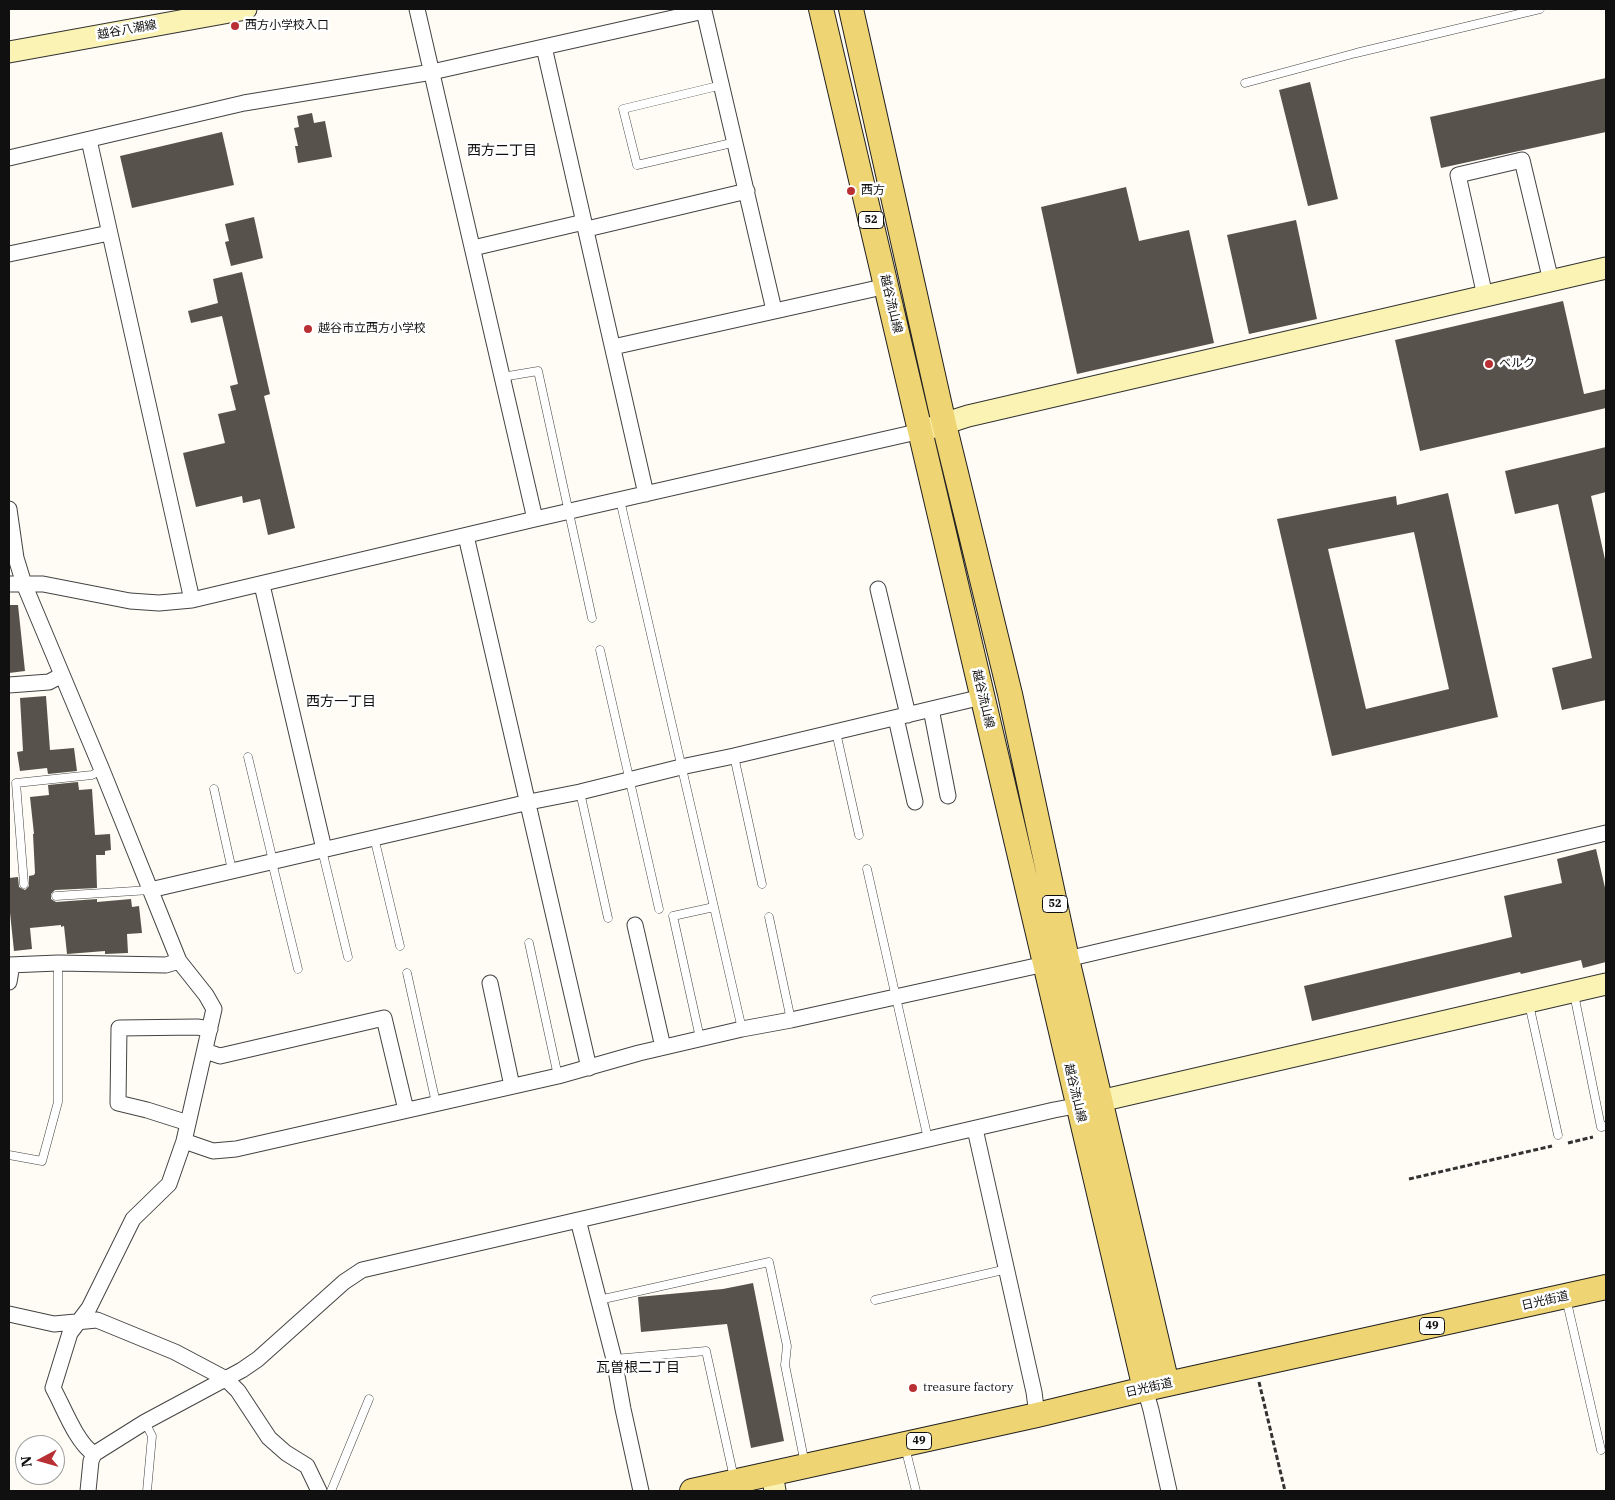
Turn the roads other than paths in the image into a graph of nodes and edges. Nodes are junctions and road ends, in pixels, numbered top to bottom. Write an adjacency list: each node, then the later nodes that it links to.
1 (246, 9): 7 (street, 越谷八潮線)
2 (417, 9): 8 (street)
3 (821, 9): 21 (main road, 越谷流山線 / 52)
4 (851, 9): 26 (main road, 越谷流山線 / 52)
5 (1540, 9): 9 (lane)
6 (544, 47): 8 (street); 10 (street); 15 (street)
7 (9, 52)
8 (432, 72): 11 (street); 17 (street)
9 (1245, 82)
10 (722, 85): 12 (street); 12 (lane)
11 (89, 140): 13 (street); 16 (street)
12 (736, 142): 14 (street)
13 (9, 158)
14 (747, 192): 15 (street); 23 (street)
15 (586, 225): 17 (street); 24 (street)
16 (109, 233): 18 (street); 37 (street)
17 (473, 248): 25 (street)
18 (9, 254)
19 (1606, 268): 20 (street)
20 (1551, 281): 22 (street); 22 (street)
21 (887, 286): 23 (street); 27 (main road, 越谷流山線 / 52)
22 (1485, 296): 26 (street)
23 (774, 310): 24 (street)
24 (613, 347): 28 (street)
25 (502, 377): 31 (lane); 32 (street)
26 (944, 424): 27 (street); 76 (main road, 越谷流山線 / 52)
27 (921, 431): 28 (street); 42 (main road, 越谷流山線 / 52)
28 (646, 494): 29 (street)
29 (620, 500): 31 (street); 48 (lane)
30 (9, 509): 34 (street)
31 (569, 511): 32 (street); 38 (lane)
32 (535, 519): 33 (street)
33 (466, 536): 35 (street); 54 (street)
34 (16, 584): 37 (street); 40 (street)
35 (262, 584): 37 (street); 59 (street)
36 (878, 588): 44 (street)
37 (192, 600)
38 (592, 618)
39 (600, 650): 50 (lane)
40 (62, 675): 41 (street); 49 (street)
41 (9, 685)
42 (982, 697): 43 (street); 76 (main road, 越谷流山線 / 52)
43 (931, 709): 44 (street); 53 (street)
44 (902, 717): 45 (street); 55 (street)
45 (836, 732): 46 (street); 57 (lane)
46 (734, 756): 48 (street); 64 (lane)
47 (248, 757): 60 (lane)
48 (681, 767): 50 (street); 67 (lane)
49 (102, 770): 63 (lane); 65 (street)
50 (630, 779): 52 (street); 68 (lane)
51 (214, 789): 62 (lane)
52 (580, 792): 54 (street); 70 (lane)
53 (948, 796)
54 (529, 802): 58 (street); 93 (street)
55 (915, 802)
56 (1606, 833): 76 (street)
57 (859, 835)
58 (374, 838): 59 (street); 73 (lane)
59 (323, 849): 60 (street); 74 (lane)
60 (272, 862): 62 (street); 79 (lane)
61 (867, 869): 85 (lane)
62 (232, 870): 65 (street)
63 (24, 884)
64 (762, 884)
65 (150, 890): 66 (lane); 75 (street)
66 (56, 896)
67 (714, 907): 89 (lane); 90 (lane)
68 (659, 909)
69 (769, 917): 87 (lane)
70 (608, 918)
71 (635, 925): 91 (street)
72 (529, 943): 94 (lane)
73 (400, 946)
74 (348, 957)
75 (179, 961): 77 (street); 88 (street)
76 (1056, 961): 85 (street); 96 (main road, 越谷流山線 / 52); 98 (main road, 越谷流山線 / 52)
77 (58, 963): 78 (street); 106 (lane)
78 (11, 964): 81 (street)
79 (298, 969)
80 (407, 974): 97 (lane)
81 (9, 982)
82 (490, 982): 95 (street)
83 (1606, 984): 84 (street)
84 (1573, 992): 86 (street); 101 (lane)
85 (896, 996): 87 (street); 104 (lane)
86 (1529, 1002): 96 (street); 103 (lane)
87 (791, 1020): 89 (street)
88 (210, 1029): 92 (street); 100 (street)
89 (742, 1029): 90 (street)
90 (700, 1038): 91 (street)
91 (663, 1047): 93 (street)
92 (205, 1051): 99 (street); 100 (street)
93 (590, 1068): 94 (street)
94 (558, 1076): 95 (street)
95 (512, 1086): 97 (street)
96 (1100, 1101): 98 (street); 117 (main road, 越谷流山線 / 52)
97 (436, 1103): 99 (street)
98 (1077, 1105): 102 (street); 117 (main road, 越谷流山線 / 52)
99 (406, 1110): 105 (street)
100 (188, 1124): 105 (street)
101 (1606, 1126)
102 (975, 1129): 104 (street); 108 (street)
103 (1558, 1135)
104 (928, 1139): 107 (street)
105 (184, 1141): 114 (street)
106 (9, 1155)
107 (578, 1220): 111 (street); 116 (street)
108 (1007, 1269): 112 (lane); 119 (street)
109 (1606, 1287): 110 (main road, 日光街道 / 49)
110 (1566, 1296): 117 (main road, 日光街道 / 49); 122 (lane)
111 (599, 1300): 115 (street); 124 (lane)
112 (875, 1300)
113 (9, 1314): 114 (street)
114 (78, 1322): 116 (street); 123 (street)
115 (614, 1359): 125 (lane); 131 (street)
116 (226, 1378): 120 (street); 129 (street)
117 (1156, 1386): 119 (main road, 日光街道 / 49); 134 (street)
118 (369, 1399): 130 (lane)
119 (1038, 1415): 121 (main road, 日光街道 / 49)
120 (146, 1422): 123 (street); 128 (lane)
121 (904, 1445): 124 (main road, 日光街道 / 49); 133 (lane)
122 (1601, 1450)
123 (94, 1454): 127 (street)
124 (806, 1466): 126 (main road, 日光街道 / 49)
125 (735, 1482): 126 (main road, 日光街道 / 49); 132 (main road, 日光街道 / 49)
126 (774, 1482)
127 (88, 1491)
128 (147, 1491)
129 (319, 1491)
130 (331, 1491)
131 (641, 1491)
132 (692, 1491)
133 (916, 1491)
134 (1169, 1491)

